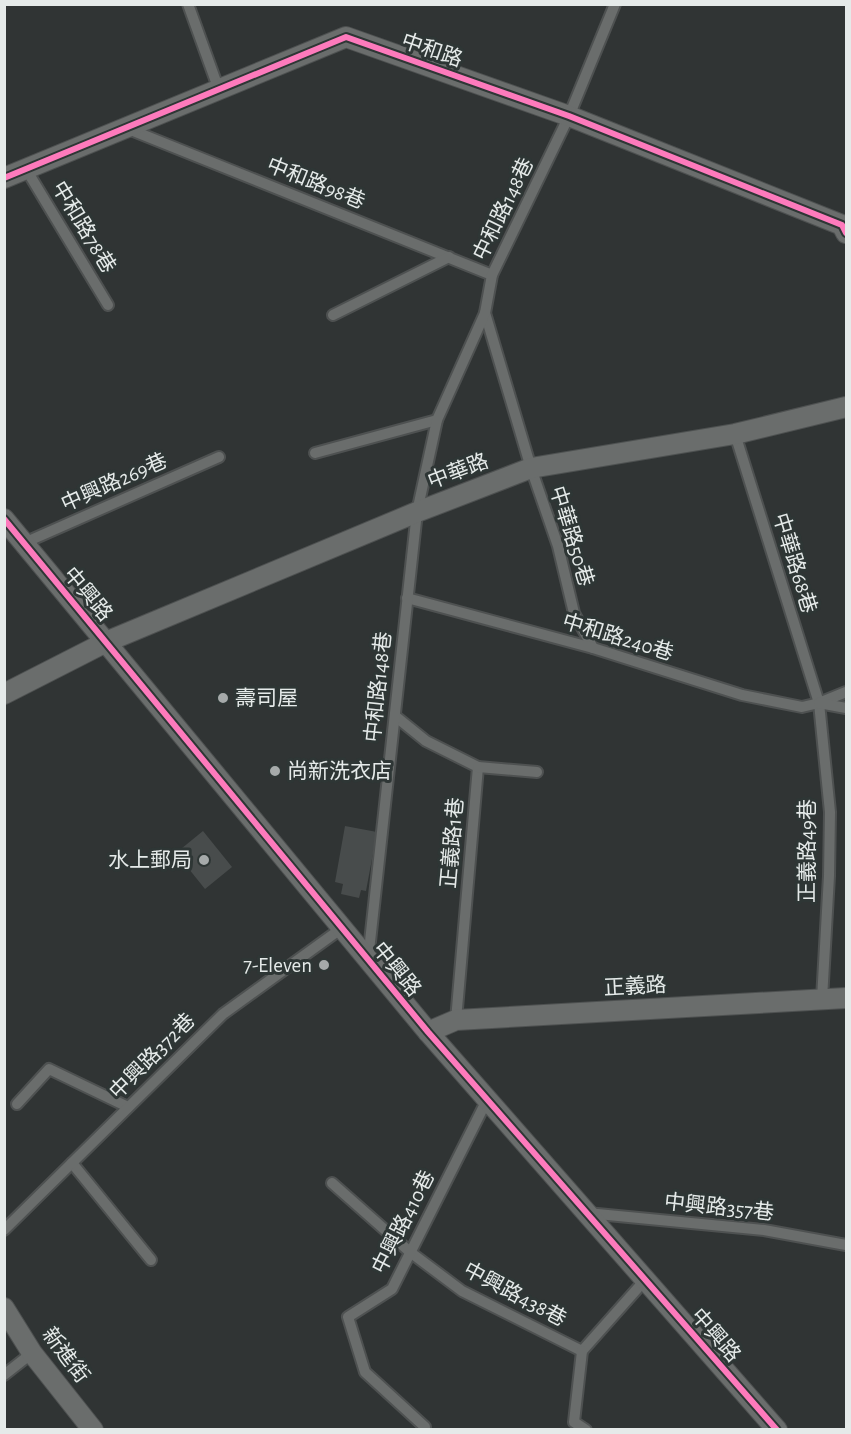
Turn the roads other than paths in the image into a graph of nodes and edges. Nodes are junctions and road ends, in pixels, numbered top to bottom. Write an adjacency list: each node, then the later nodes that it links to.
1 (615, 4): 4 (lane, 中和路148巷)
2 (192, 8): 3 (lane)
3 (219, 90): 4 (street, 中和路); 5 (street, 中和路)
4 (569, 116): 8 (street, 中和路); 10 (lane, 中和路148巷)
5 (126, 128): 6 (street, 中和路); 9 (lane, 中和路98巷)
6 (26, 169): 7 (street, 中和路); 11 (lane, 中和路78巷)
7 (4, 178)
8 (846, 233)
9 (449, 257): 10 (lane, 中和路98巷); 13 (lane)
10 (492, 275): 12 (lane, 中和路148巷)
11 (108, 305)
12 (485, 313): 15 (lane, 中和路148巷); 19 (lane, 中華路50巷)
13 (333, 315)
14 (846, 407): 16 (street, 中華路)
15 (437, 420): 17 (lane); 20 (lane, 中和路148巷)
16 (735, 434): 19 (street, 中華路); 28 (lane, 中華路68巷)
17 (315, 453)
18 (219, 457): 22 (lane, 中興路269巷)
19 (531, 468): 20 (street, 中華路); 25 (lane, 中華路50巷)
20 (417, 512): 23 (lane, 中和路148巷); 24 (street, 中華路)
21 (4, 519): 22 (street, 中興路)
22 (24, 543): 24 (street, 中興路)
23 (407, 598): 25 (lane, 中和路240巷); 30 (lane, 中和路148巷)
24 (106, 642): 27 (street, 中華路); 33 (street, 中興路)
25 (593, 648): 28 (lane, 中和路240巷)
26 (846, 692): 28 (lane, 中和路240巷)
27 (4, 694)
28 (819, 704): 29 (lane, 中和路240巷); 36 (lane, 正義路49巷)
29 (846, 708)
30 (395, 716): 31 (lane); 34 (lane, 中和路148巷)
31 (478, 767): 32 (lane); 37 (lane, 正義路1巷)
32 (537, 772)
33 (342, 928): 34 (street, 中興路); 41 (lane, 中興路372巷)
34 (368, 960): 38 (street, 中興路)
35 (846, 998): 36 (street, 正義路)
36 (822, 999): 37 (street, 正義路)
37 (456, 1020): 38 (street, 正義路)
38 (428, 1032): 39 (street, 中興路)
39 (487, 1100): 44 (street, 中興路); 47 (lane, 中興路410巷)
40 (17, 1104): 41 (lane)
41 (128, 1107): 42 (lane, 中興路372巷)
42 (72, 1163): 45 (lane, 中興路372巷); 48 (lane)
43 (332, 1183): 47 (lane, 中興路438巷)
44 (586, 1213): 46 (lane, 中興路357巷); 49 (street, 中興路)
45 (4, 1230)
46 (846, 1245)
47 (410, 1252): 51 (lane, 中興路438巷); 54 (lane, 中興路410巷)
48 (151, 1260)
49 (645, 1280): 51 (lane, 中興路438巷); 57 (street, 中興路)
50 (4, 1308): 52 (street, 新進街)
51 (582, 1351): 56 (lane)
52 (32, 1353): 53 (lane); 55 (street, 新進街)
53 (4, 1375)
54 (424, 1428)
55 (93, 1430)
56 (586, 1430)
57 (777, 1430)

